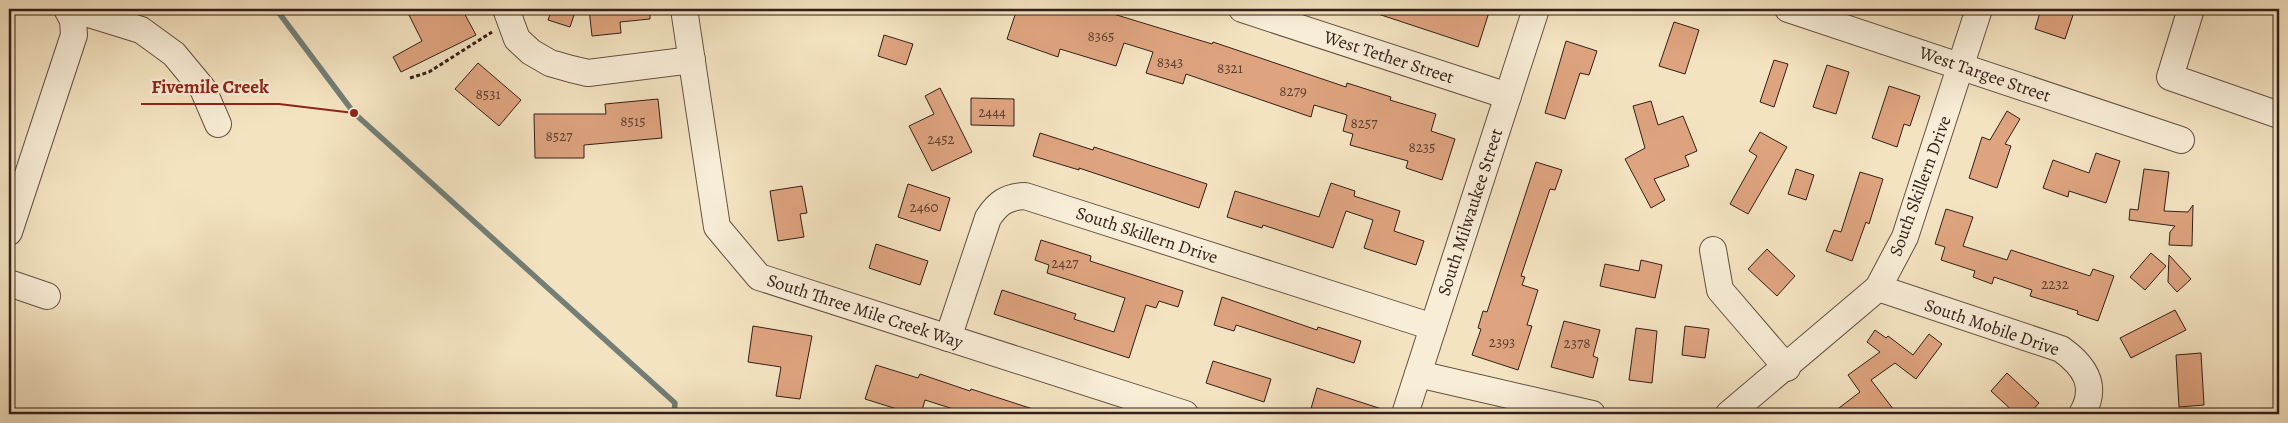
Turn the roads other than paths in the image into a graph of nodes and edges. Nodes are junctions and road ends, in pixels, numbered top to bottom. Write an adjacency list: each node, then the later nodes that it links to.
1 (67, 9): 16 (street)
2 (73, 9): 14 (street)
3 (684, 9): 10 (street, South Three Mile Creek Way)
4 (1242, 9): 12 (street, West Tether Street)
5 (1536, 9): 12 (street, South Milwaukee Street)
6 (1788, 9): 11 (street, West Targee Street)
7 (1979, 9): 11 (street, South Skillern Drive)
8 (2190, 9): 13 (street)
9 (508, 15): 10 (street)
10 (692, 60): 22 (street, South Three Mile Creek Way)
11 (1962, 66): 15 (street, West Targee Street); 19 (street, South Skillern Drive)
12 (1508, 96): 21 (street, South Milwaukee Street)
13 (2279, 115)
14 (218, 124)
15 (2181, 140)
16 (9, 232)
17 (1713, 250): 23 (street)
18 (9, 283): 20 (street)
19 (1878, 288): 23 (street, South Skillern Drive); 29 (street, South Mobile Drive)
20 (47, 296)
21 (1433, 327): 22 (street, South Skillern Drive); 24 (street, South Milwaukee Street)
22 (948, 338): 25 (street, South Three Mile Creek Way)
23 (1787, 368): 28 (street, South Skillern Drive)
24 (1418, 374): 26 (street, South Milwaukee Street); 27 (street)
25 (1185, 414)
26 (1405, 414)
27 (1592, 414)
28 (1729, 414)
29 (2082, 414)

